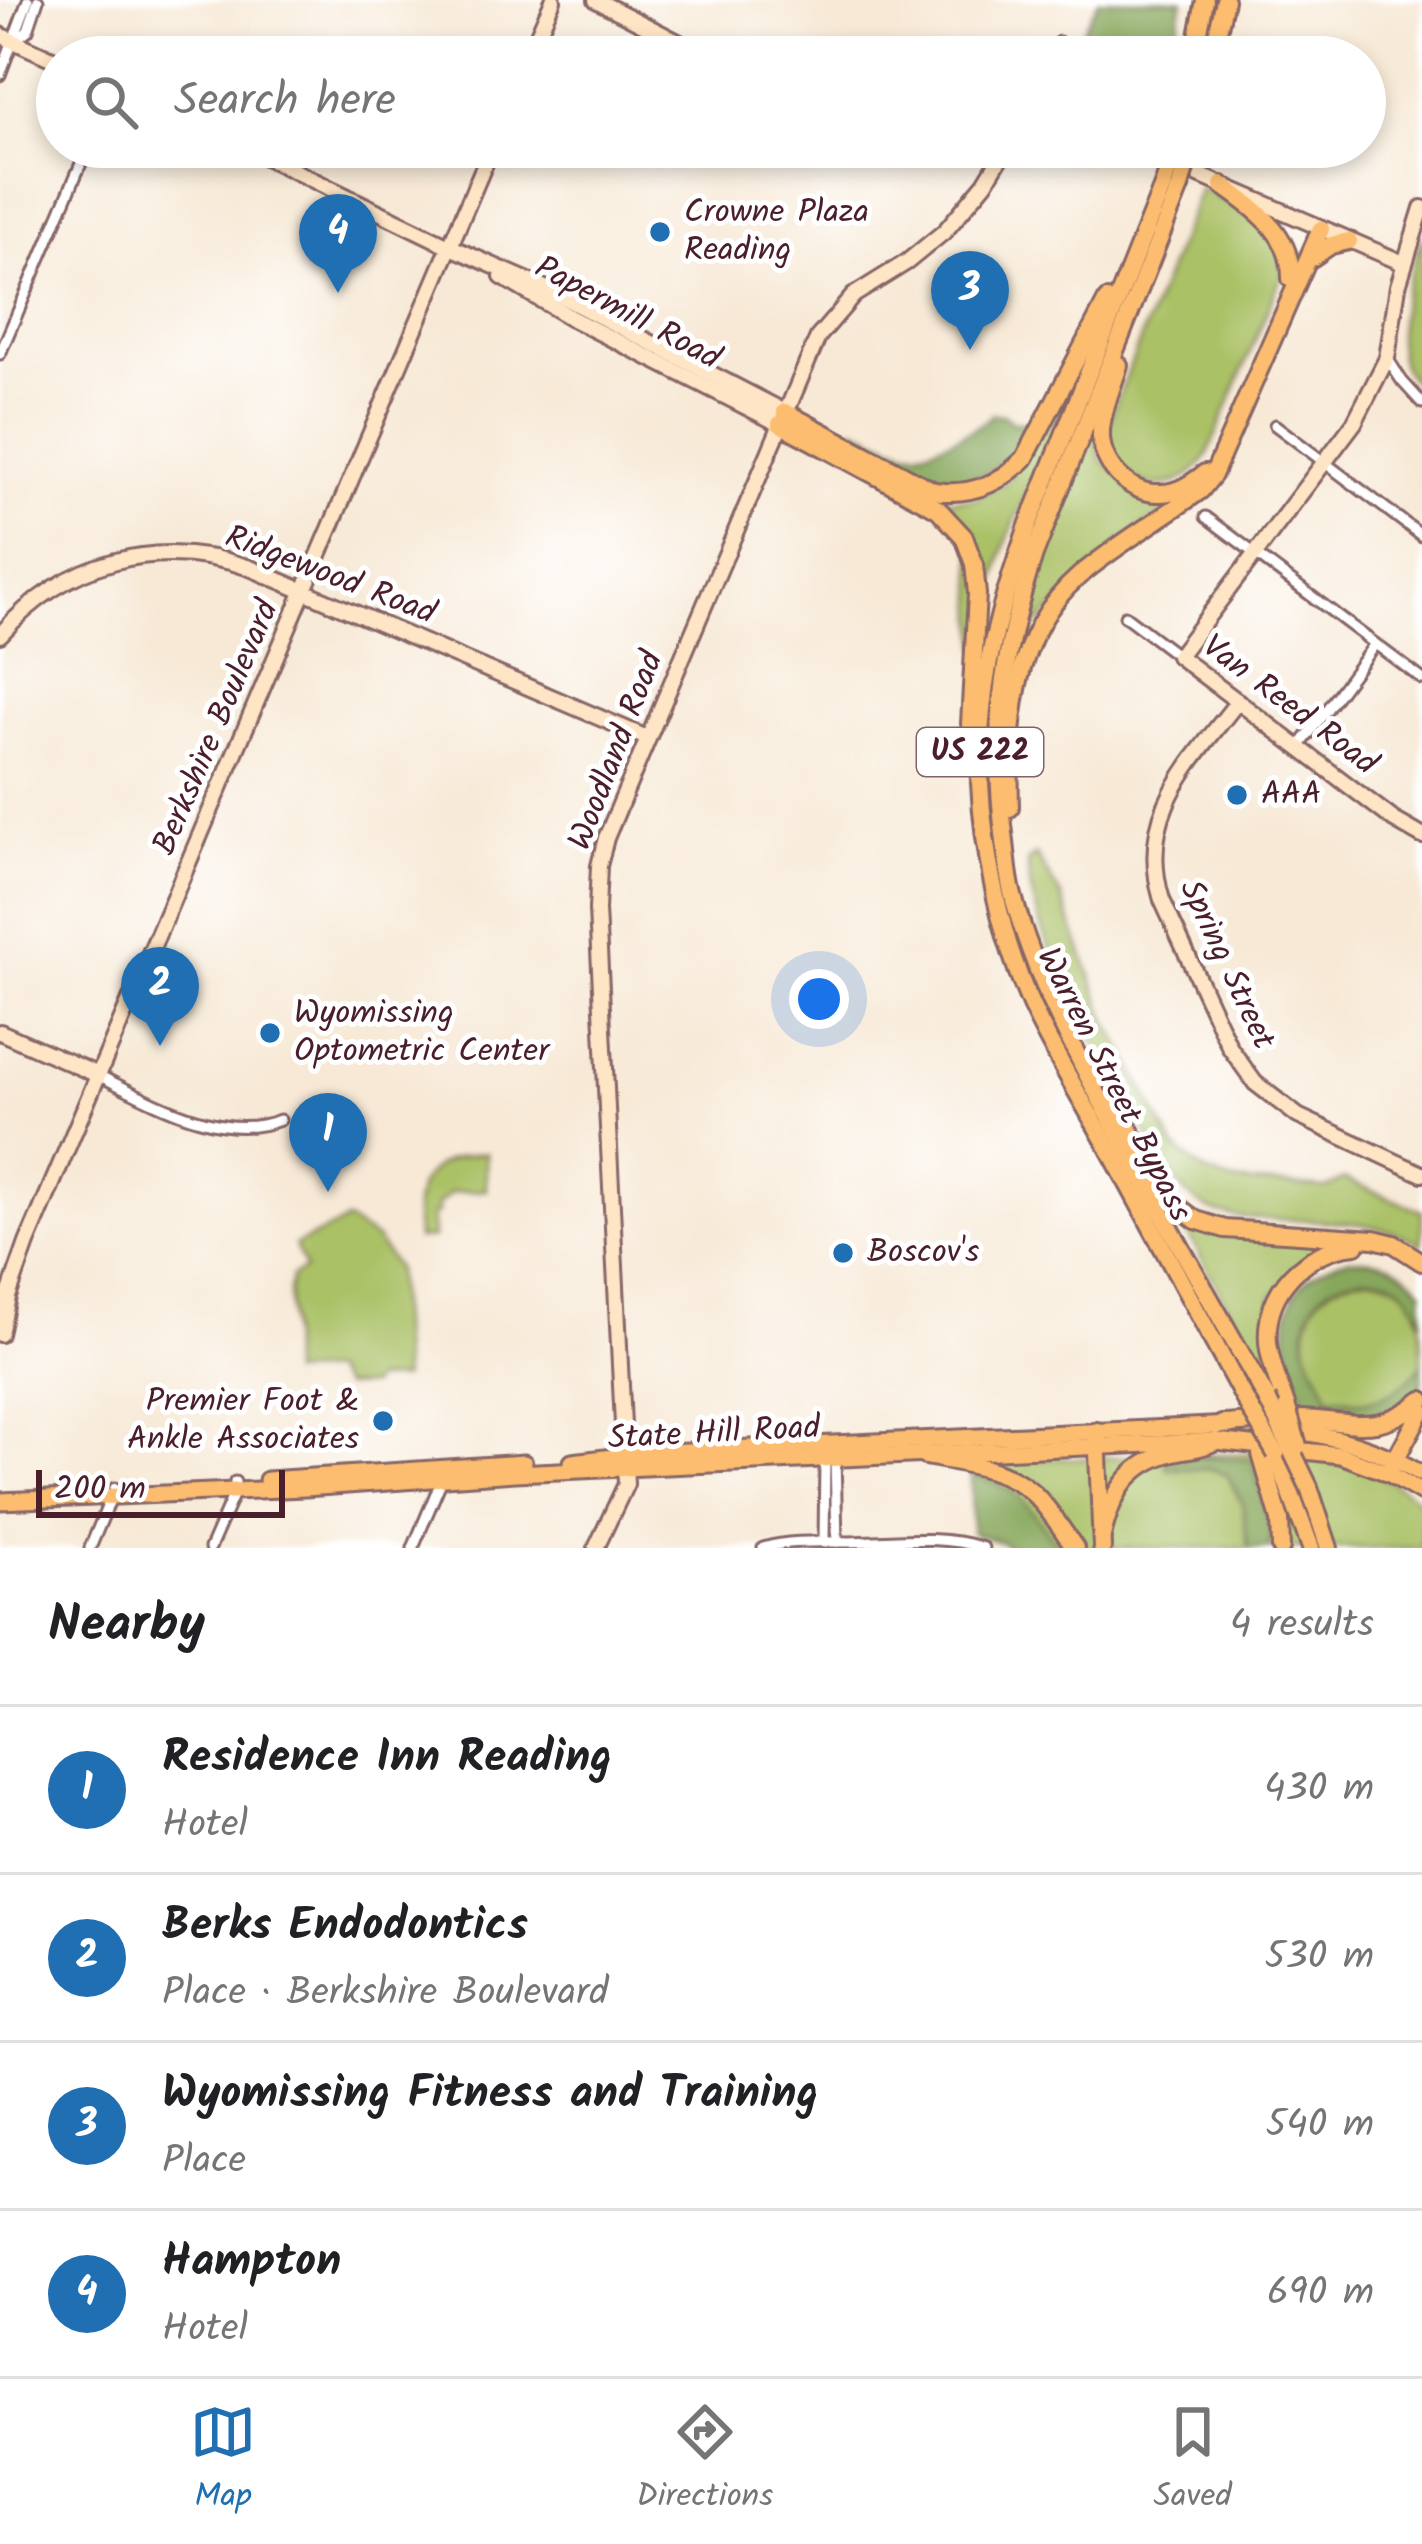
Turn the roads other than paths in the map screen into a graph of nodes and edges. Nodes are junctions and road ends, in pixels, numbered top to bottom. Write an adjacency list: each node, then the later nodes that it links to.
1 (28, 0): 11 (street)
2 (38, 0): 11 (street)
3 (553, 0): 7 (main road)
4 (596, 0): 8 (main road)
5 (1205, 0): 9 (highway)
6 (1225, 0): 10 (highway)
7 (537, 36)
8 (666, 36)
9 (1198, 36)
10 (1217, 36)
11 (7, 38): 12 (main road); 13 (street)
12 (36, 51)
13 (0, 75)
14 (79, 168): 29 (street)
15 (288, 168): 26 (main road, Papermill Road)
16 (483, 168): 26 (main road, Berkshire Boulevard)
17 (994, 168): 32 (main road, Woodland Road)
18 (1172, 168): 22 (highway, Warren Street Bypass / US 222, bridge)
19 (1181, 168): 22 (highway, Warren Street Bypass / US 222, bridge)
20 (1183, 168): 21 (main road)
21 (1222, 185): 24 (main road); 28 (highway)
22 (1169, 193): 28 (highway); 32 (highway); 48 (highway, Warren Street Bypass / US 222); 49 (highway, Warren Street Bypass / US 222)
23 (1422, 208): 27 (main road)
24 (1318, 228): 25 (main road); 28 (highway)
25 (1349, 241): 27 (main road); 28 (highway)
26 (451, 247): 32 (main road, Papermill Road); 38 (main road, Berkshire Boulevard)
27 (1403, 263): 30 (main road)
28 (1296, 277): 48 (highway)
29 (0, 354)
30 (1387, 358): 31 (street); 34 (main road)
31 (1422, 403)
32 (783, 418): 45 (main road, Woodland Road); 49 (highway)
33 (1275, 425): 34 (street)
34 (1324, 463): 36 (street); 37 (main road)
35 (1206, 517): 37 (street)
36 (1422, 536)
37 (1255, 554): 41 (street); 42 (main road)
38 (305, 590): 40 (main road, Ridgewood Road); 45 (main road, Ridgewood Road); 52 (main road, Berkshire Boulevard)
39 (1125, 616): 42 (street, Van Reed Road)
40 (0, 635)
41 (1376, 644): 43 (street); 46 (street)
42 (1178, 656): 44 (main road, Van Reed Road)
43 (1422, 680)
44 (1238, 701): 46 (main road, Van Reed Road); 54 (main road, Spring Street)
45 (647, 738): 65 (main road, Woodland Road)
46 (1299, 747): 47 (main road, Van Reed Road)
47 (1422, 836)
48 (1012, 893): 50 (highway, Warren Street Bypass / US 222)
49 (1003, 927): 63 (highway, Warren Street Bypass / US 222, bridge)
50 (1043, 984): 55 (highway); 70 (highway, Warren Street Bypass / US 222, bridge)
51 (0, 1032): 52 (main road)
52 (98, 1075): 53 (street); 56 (main road, Berkshire Boulevard)
53 (280, 1120)
54 (1422, 1174)
55 (1422, 1266): 70 (highway, bridge)
56 (0, 1334)
57 (1422, 1400): 60 (highway)
58 (1422, 1410): 66 (highway)
59 (1422, 1425): 66 (highway)
60 (1219, 1433): 61 (main road, State Hill Road); 66 (main road, State Hill Road); 77 (highway)
61 (1094, 1438): 62 (main road, State Hill Road); 64 (main road, State Hill Road); 77 (highway)
62 (830, 1451): 64 (main road, State Hill Road); 65 (main road, State Hill Road); 75 (street)
63 (1268, 1454): 85 (highway); 86 (highway, Warren Street Bypass / US 222)
64 (925, 1456): 84 (highway)
65 (625, 1462): 67 (main road, State Hill Road); 81 (main road, Woodland Road)
66 (1395, 1468): 68 (main road, State Hill Road); 73 (main road, State Hill Road)
67 (442, 1474): 69 (main road, State Hill Road); 80 (street)
68 (1422, 1474)
69 (235, 1487): 72 (main road, State Hill Road); 79 (street)
70 (1309, 1487): 87 (highway, Warren Street Bypass / US 222)
71 (0, 1491): 72 (main road, State Hill Road)
72 (113, 1492): 74 (main road, State Hill Road); 78 (street)
73 (1422, 1493)
74 (0, 1501)
75 (828, 1544): 76 (street); 82 (street)
76 (905, 1544): 83 (street)
77 (1100, 1544)
78 (90, 1548)
79 (210, 1548)
80 (413, 1548)
81 (596, 1548)
82 (764, 1548)
83 (983, 1548)
84 (1076, 1548)
85 (1281, 1548)
86 (1311, 1548)
87 (1329, 1548)

